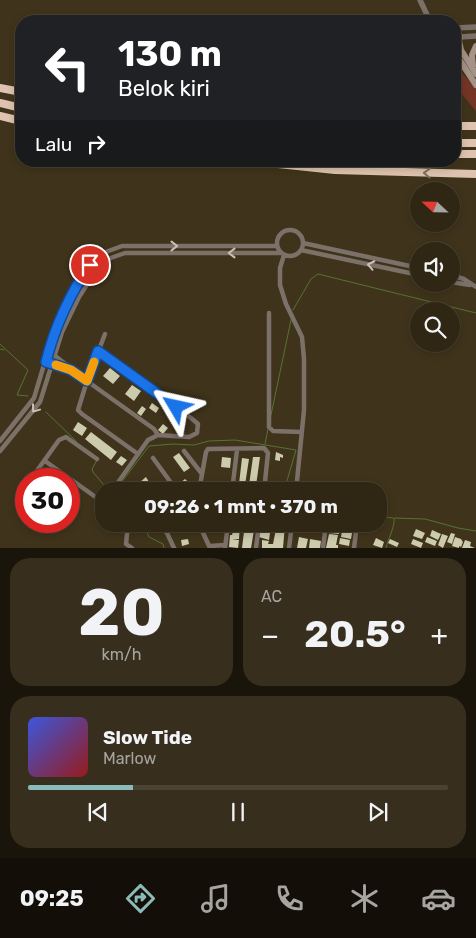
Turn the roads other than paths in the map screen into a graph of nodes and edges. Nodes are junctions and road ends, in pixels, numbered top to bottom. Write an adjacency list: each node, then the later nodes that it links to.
1 (420, 0): 2 (street)
2 (427, 15)
3 (476, 27): 4 (street)
4 (461, 28)
5 (476, 36): 6 (street)
6 (461, 39)
7 (476, 46): 10 (main road)
8 (461, 50): 10 (main road)
9 (461, 62): 11 (main road)
10 (475, 72)
11 (476, 85)
12 (0, 88): 13 (highway)
13 (15, 91)
14 (0, 103): 15 (highway)
15 (15, 107)
16 (461, 126): 17 (highway)
17 (476, 126)
18 (461, 143): 19 (highway)
19 (476, 143)
20 (461, 154): 21 (highway)
21 (476, 154)
22 (306, 167): 23 (highway, one-way to 22)
23 (476, 174)
24 (303, 243): 26 (street); 27 (street); 30 (street)
25 (148, 246): 26 (street, one-way to 26); 28 (street); 38 (street)
26 (277, 246): 29 (street)
27 (301, 250): 29 (street); 31 (street, one-way to 27)
28 (148, 253): 29 (street, one-way to 28); 39 (street)
29 (282, 254): 46 (street)
30 (410, 266)
31 (410, 273)
32 (460, 278): 34 (street)
33 (460, 284): 34 (street)
34 (474, 286)
35 (269, 314): 46 (street)
36 (105, 334): 37 (street)
37 (98, 351): 43 (street); 47 (street)
38 (48, 353): 39 (street); 40 (street)
39 (55, 355): 41 (street); 42 (street)
40 (46, 362): 41 (street); 44 (street)
41 (53, 364): 42 (street); 45 (street)
42 (71, 370): 43 (street)
43 (87, 381): 47 (street); 52 (street)
44 (36, 392): 45 (street); 48 (street)
45 (43, 395): 50 (street, one-way to 50)
46 (302, 432): 63 (street)
47 (158, 435): 52 (street)
48 (0, 440)
49 (237, 450): 57 (street); 61 (street); 62 (street)
50 (0, 451)
51 (184, 451): 57 (street)
52 (138, 454): 58 (street)
53 (153, 458): 59 (street)
54 (97, 459): 55 (street)
55 (45, 461): 56 (street); 64 (street)
56 (39, 468)
57 (202, 474): 60 (street)
58 (118, 482)
59 (170, 482)
60 (201, 482)
61 (233, 482)
62 (265, 482)
63 (297, 482)
64 (95, 496)
65 (126, 532): 75 (street)
66 (166, 532): 76 (street)
67 (203, 532): 73 (street)
68 (227, 532): 74 (street)
69 (258, 532): 77 (street)
70 (291, 532): 78 (street)
71 (325, 532): 79 (street)
72 (356, 532): 80 (street)
73 (210, 547): 74 (street)
74 (225, 547)
75 (132, 548)
76 (174, 548)
77 (256, 548)
78 (289, 548)
79 (323, 548)
80 (354, 548)

